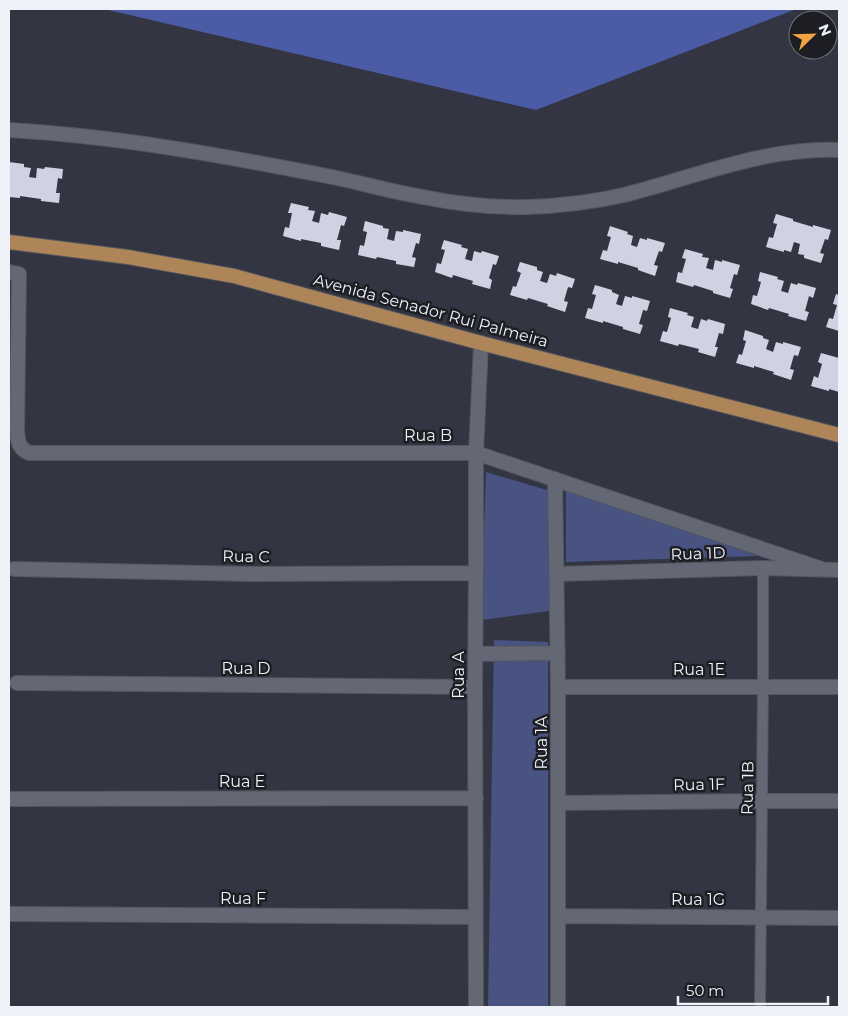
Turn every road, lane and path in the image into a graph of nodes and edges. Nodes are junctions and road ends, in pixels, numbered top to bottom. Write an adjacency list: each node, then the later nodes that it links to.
1 (9, 130): 2 (street)
2 (839, 150)
3 (9, 242): 5 (main road, Avenida Senador Rui Palmeira)
4 (9, 272): 7 (street, Rua B)
5 (481, 343): 6 (main road, Avenida Senador Rui Palmeira); 7 (street, Rua A)
6 (839, 435)
7 (476, 453): 8 (street, Rua B); 13 (street, Rua A)
8 (555, 479): 11 (street, Rua B); 14 (street, Rua 1A)
9 (763, 568): 11 (street, Rua 1D); 14 (street, Rua 1D); 21 (lane, Rua 1B)
10 (14, 569): 13 (street, Rua C)
11 (822, 569): 12 (street, Rua 1D)
12 (839, 570)
13 (476, 573): 16 (street, Rua A)
14 (557, 574): 15 (street, Rua 1A)
15 (558, 653): 16 (street); 20 (street, Rua 1A)
16 (475, 654): 19 (street, Rua A)
17 (17, 683): 19 (street, Rua D)
18 (839, 686): 21 (street, Rua 1E)
19 (475, 687): 22 (street, Rua A)
20 (558, 687): 21 (street, Rua 1E); 26 (street, Rua 1A)
21 (763, 687): 24 (lane, Rua 1B)
22 (476, 798): 23 (street, Rua E); 29 (street, Rua A)
23 (9, 799)
24 (762, 801): 25 (street, Rua 1F); 26 (street, Rua 1F); 30 (lane, Rua 1B)
25 (839, 801)
26 (558, 803): 28 (street, Rua 1A)
27 (9, 914): 29 (street, Rua F)
28 (558, 916): 30 (street, Rua 1G); 33 (street, Rua 1A)
29 (476, 917): 32 (street, Rua A)
30 (762, 917): 31 (street, Rua 1G); 34 (lane, Rua 1B)
31 (839, 918)
32 (476, 1007)
33 (558, 1007)
34 (760, 1007)

